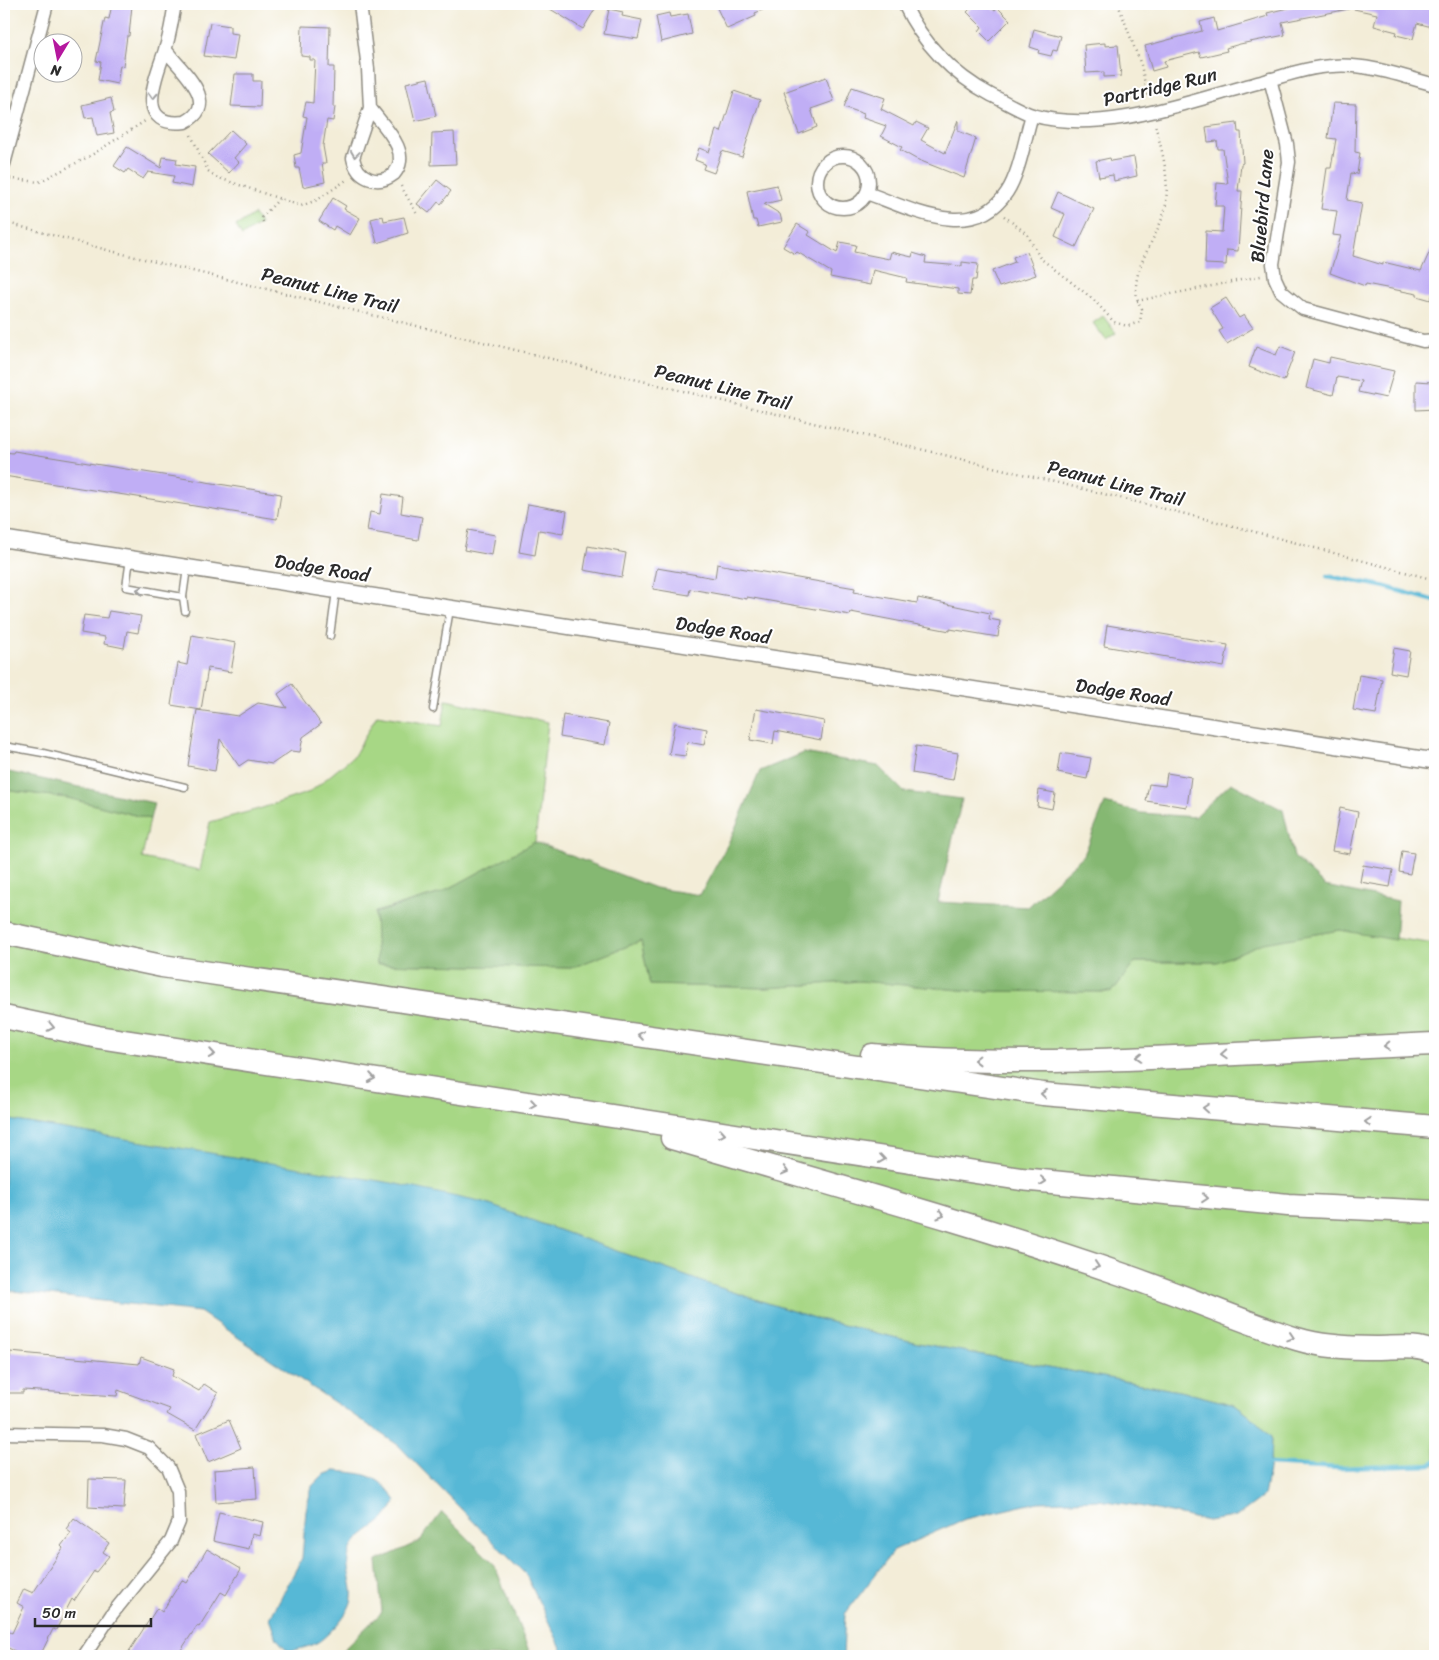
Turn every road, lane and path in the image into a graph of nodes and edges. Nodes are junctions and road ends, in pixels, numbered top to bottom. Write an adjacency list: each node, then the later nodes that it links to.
1 (47, 4): 14 (street)
2 (175, 4): 6 (street)
3 (360, 4): 9 (street)
4 (904, 4): 12 (street, Partridge Run)
5 (1118, 4): 10 (path)
6 (165, 50): 11 (street, one-way to 11); 13 (street)
7 (1270, 79): 8 (street, Partridge Run); 10 (street, Partridge Run); 24 (street, Bluebird Lane)
8 (1435, 85)
9 (370, 108): 15 (street, one-way to 15); 16 (street)
10 (1151, 112): 12 (street, Partridge Run); 25 (path)
11 (157, 113): 13 (street); 17 (path)
12 (1032, 114): 20 (street)
13 (186, 122): 19 (path)
14 (4, 164)
15 (358, 172): 16 (street); 19 (path)
16 (394, 174): 21 (path)
17 (4, 178)
18 (867, 193): 18 (street); 20 (street)
19 (279, 199): 23 (path)
20 (998, 204): 25 (path)
21 (418, 216)
22 (4, 222): 30 (path, Peanut Line Trail)
23 (263, 222)
24 (1274, 273): 25 (path); 26 (street, Bluebird Lane)
25 (1137, 301)
26 (1435, 340)
27 (4, 539): 28 (street, Dodge Road)
28 (130, 559): 29 (street, Dodge Road); 32 (lane, one-way to 28)
29 (187, 568): 31 (street, Dodge Road); 32 (lane)
30 (1435, 580)
31 (336, 591): 33 (street, Dodge Road); 35 (lane)
32 (183, 597): 34 (lane)
33 (450, 608): 36 (lane); 38 (street, Dodge Road)
34 (185, 611)
35 (330, 636)
36 (433, 709)
37 (4, 746): 39 (lane)
38 (1435, 761)
39 (185, 787)
40 (4, 933): 42 (highway, one-way to 40)
41 (4, 1017): 44 (highway, one-way to 44)
42 (679, 1041): 43 (highway, one-way to 42); 45 (highway, one-way to 42)
43 (1435, 1044)
44 (587, 1113): 46 (highway, one-way to 46); 47 (highway, one-way to 47)
45 (1426, 1127)
46 (1435, 1212)
47 (1435, 1353)
48 (4, 1433): 49 (street)
49 (84, 1656)

